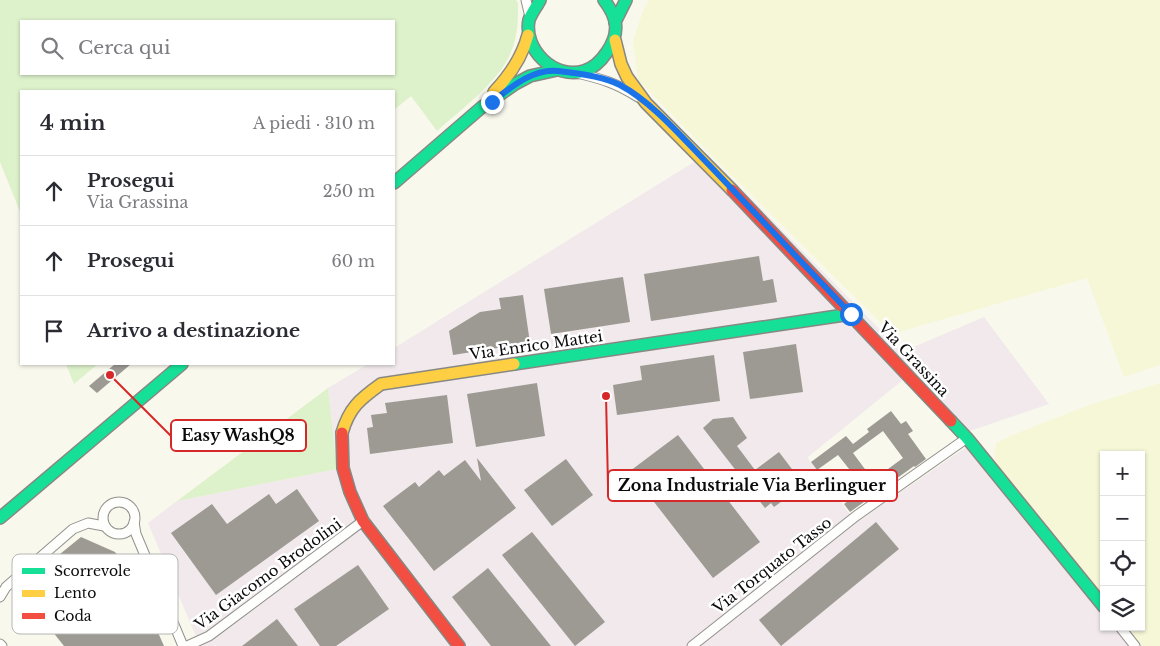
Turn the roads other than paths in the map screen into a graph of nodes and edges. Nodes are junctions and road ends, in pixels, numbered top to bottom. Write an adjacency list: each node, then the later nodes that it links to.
1 (526, 0): 5 (street)
2 (540, 0): 5 (street)
3 (604, 0): 6 (street)
4 (626, 0): 6 (street)
5 (530, 17): 7 (street)
6 (616, 22): 8 (street)
7 (528, 31): 9 (street); 12 (street)
8 (615, 40): 10 (street); 11 (street, Via Grassina)
9 (557, 70): 10 (street); 12 (street)
10 (577, 73): 11 (street, Via Grassina)
11 (646, 103): 14 (street, Via Grassina)
12 (482, 107): 13 (street)
13 (395, 182)
14 (851, 314): 16 (street, Via Grassina); 18 (street, Via Enrico Mattei)
15 (181, 365): 17 (street)
16 (967, 438): 26 (street, Via Grassina); 32 (street, Via Torquato Tasso)
17 (0, 518)
18 (363, 521): 30 (street, Via Giacomo Brodolini); 31 (street, Via Enrico Mattei)
19 (134, 522): 20 (street); 21 (street); 22 (street, Via Giacomo Brodolini)
20 (104, 526): 21 (street); 23 (street)
21 (118, 534): 22 (street, Via Giacomo Brodolini)
22 (144, 553)
23 (44, 554)
24 (12, 582): 25 (street)
25 (0, 597)
26 (1100, 602)
27 (1123, 631): 33 (street)
28 (178, 634): 29 (street, Via Giacomo Brodolini)
29 (183, 646)
30 (187, 646)
31 (459, 646)
32 (692, 646)
33 (1135, 646)

